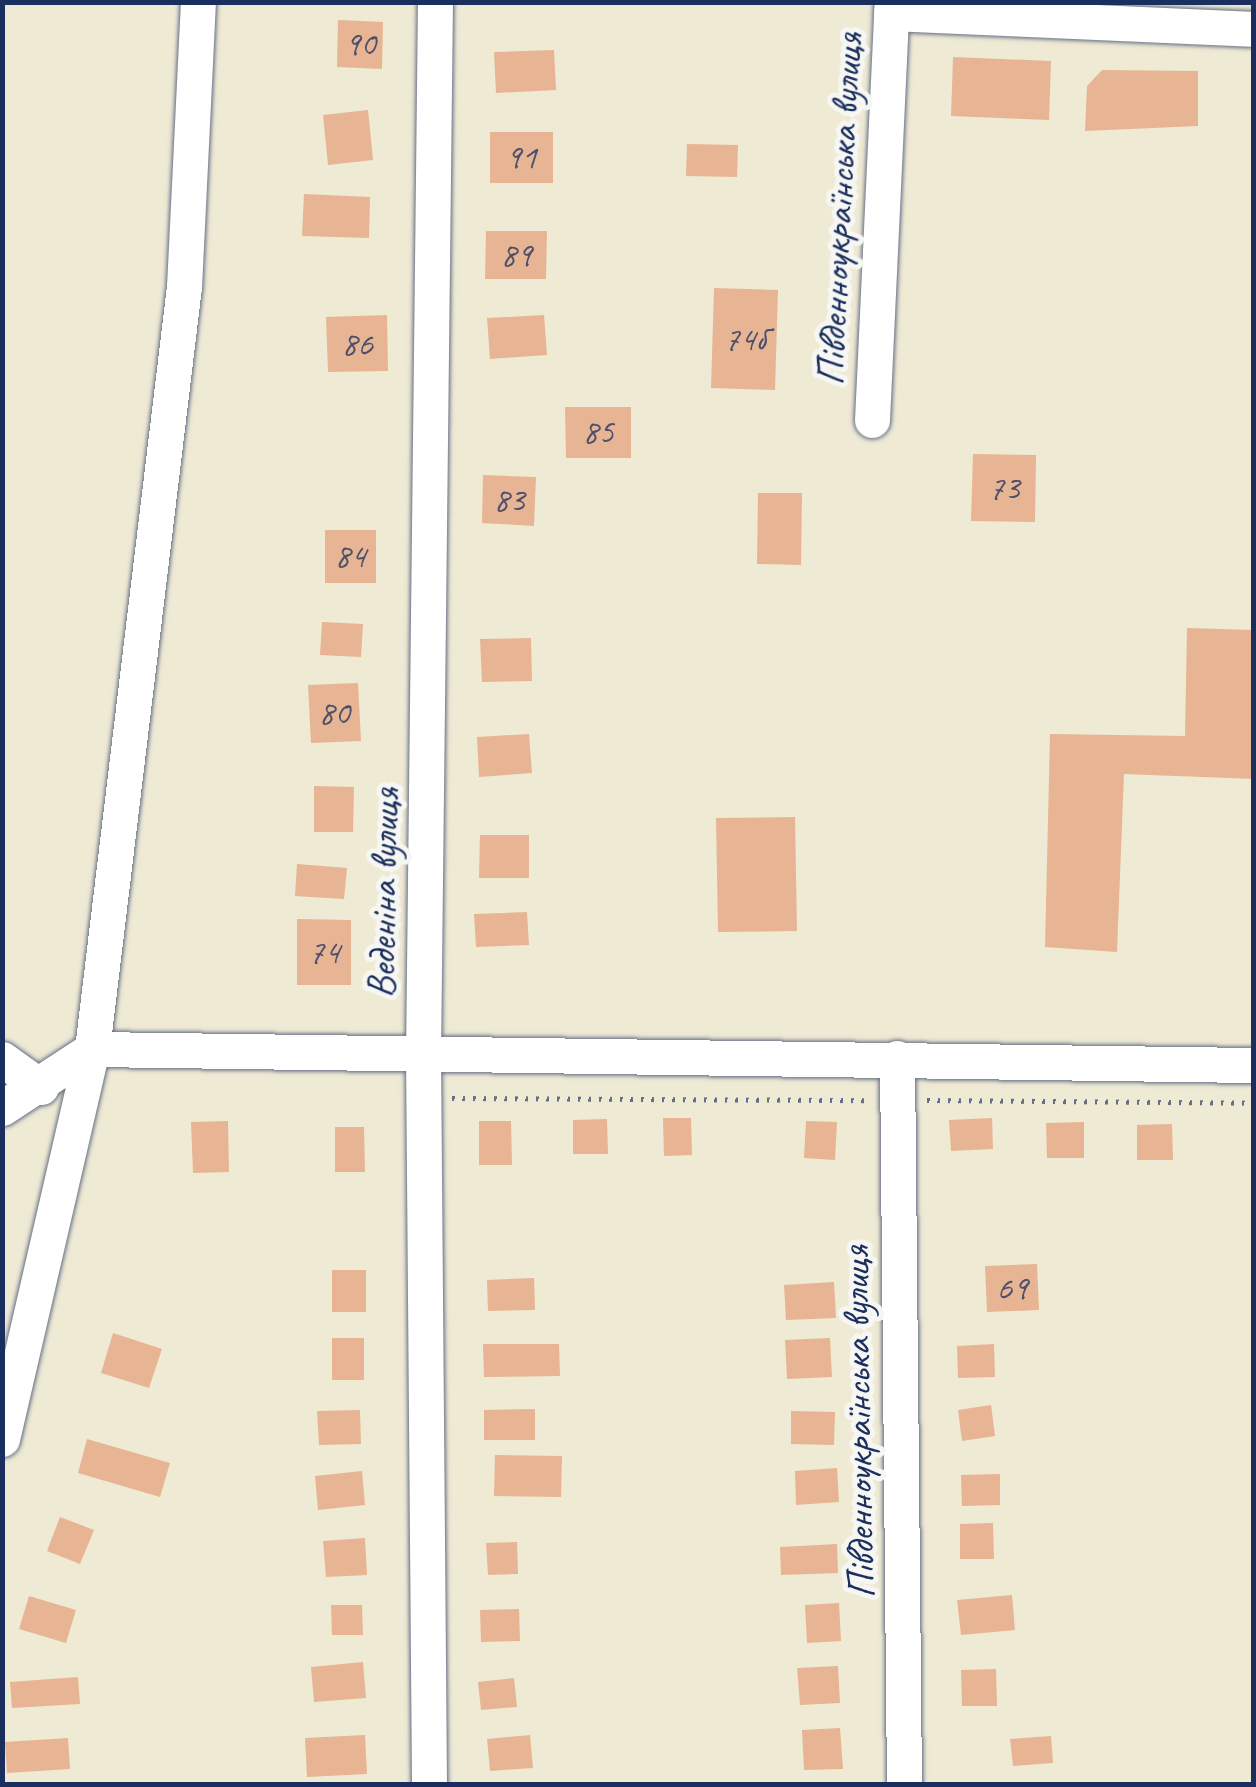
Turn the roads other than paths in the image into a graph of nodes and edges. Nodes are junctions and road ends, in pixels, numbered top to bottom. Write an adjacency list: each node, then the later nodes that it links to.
1 (198, 2): 6 (street)
2 (435, 2): 7 (street, Веденіна вулиця)
3 (892, 8): 4 (street); 5 (street, Південноукраїнська вулиця)
4 (1254, 28)
5 (872, 420)
6 (92, 1049): 7 (street); 11 (street); 13 (street)
7 (424, 1057): 8 (street); 14 (street, Веденіна вулиця)
8 (896, 1058): 10 (street); 15 (street, Південноукраїнська вулиця)
9 (2, 1060): 11 (street)
10 (1254, 1065)
11 (41, 1087): 12 (street)
12 (2, 1108)
13 (2, 1440)
14 (429, 1784)
15 (904, 1784)

